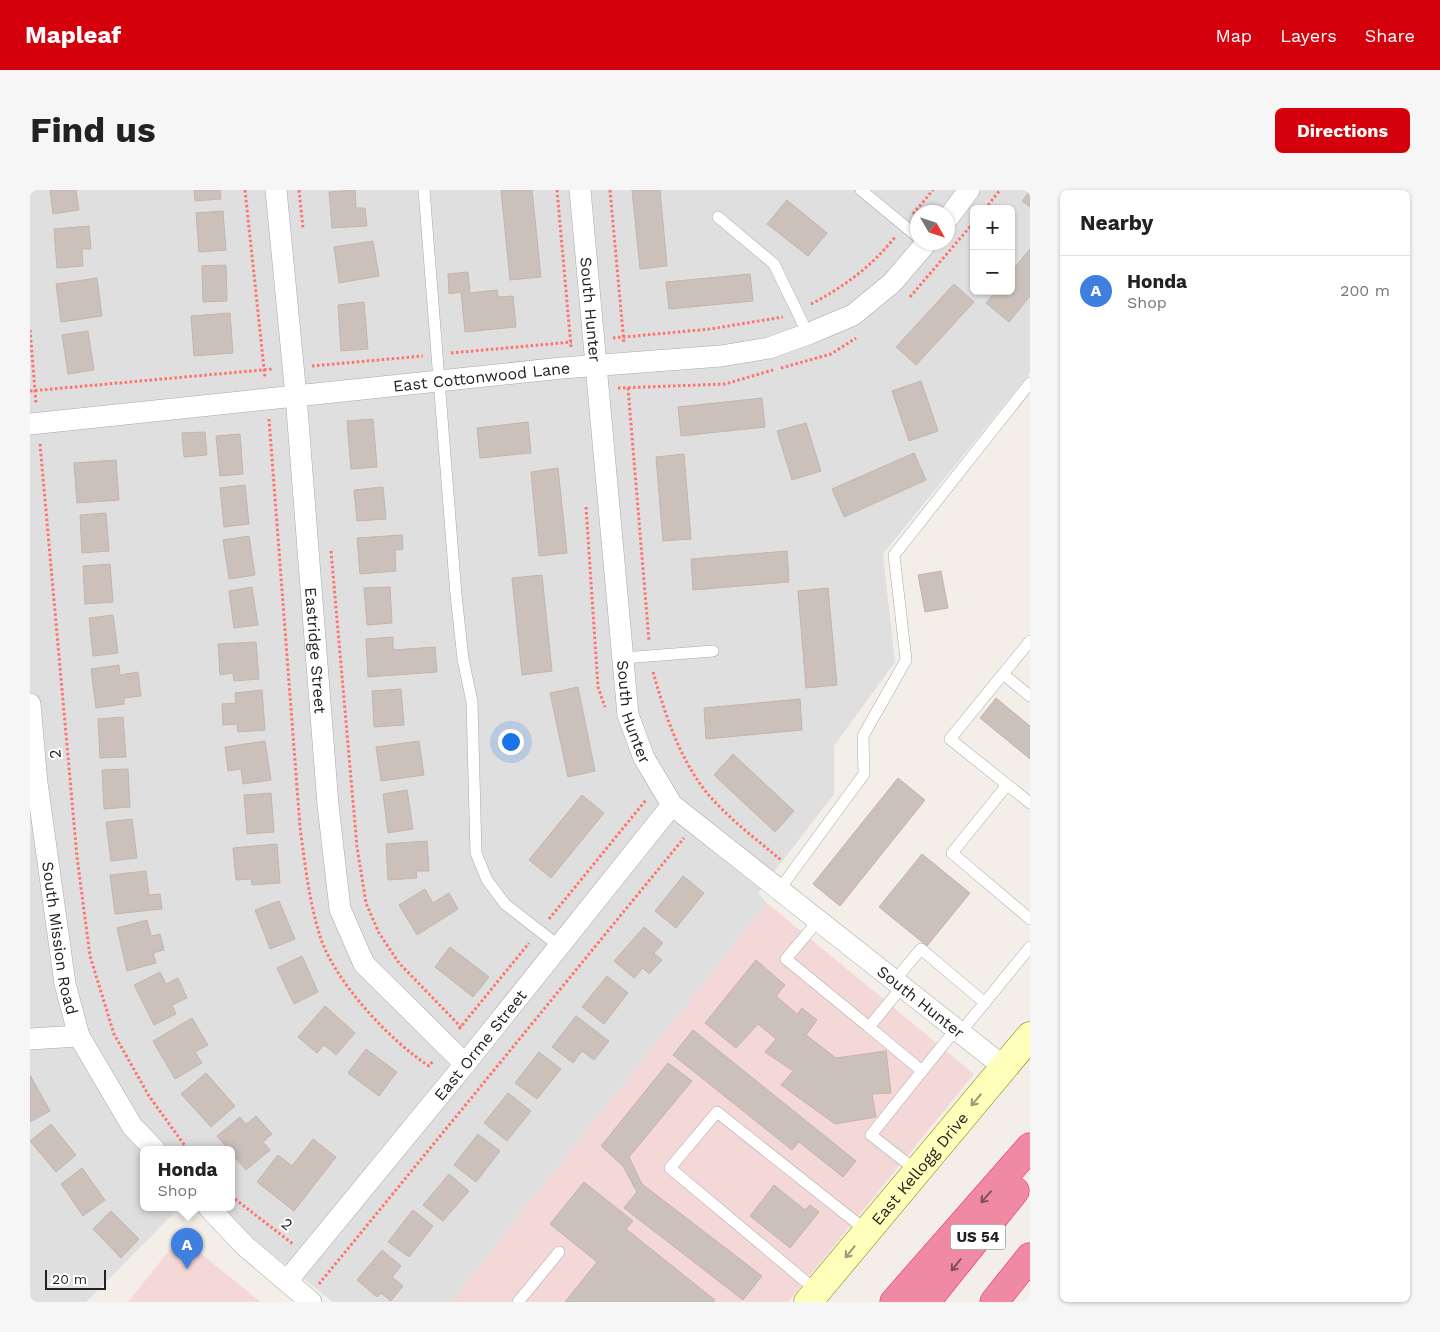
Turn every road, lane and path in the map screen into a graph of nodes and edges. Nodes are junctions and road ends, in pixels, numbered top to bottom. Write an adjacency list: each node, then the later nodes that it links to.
1 (276, 190): 25 (street, Eastridge Street)
2 (299, 190): 15 (path)
3 (424, 190): 22 (lane)
4 (580, 190): 21 (street, South Hunter)
5 (610, 190): 20 (path)
6 (861, 190): 13 (lane)
7 (933, 190): 13 (path)
8 (969, 190): 11 (street)
9 (1000, 190): 10 (path)
10 (988, 205)
11 (955, 209)
12 (718, 217): 17 (lane)
13 (904, 225): 14 (lane); 17 (path)
14 (910, 230)
15 (304, 238)
16 (917, 250): 19 (street, East Cottonwood Lane)
17 (798, 311): 19 (lane); 20 (path)
18 (30, 330): 29 (path, 2)
19 (808, 334): 24 (street, East Cottonwood Lane)
20 (623, 337): 21 (path); 24 (path)
21 (592, 340): 22 (path); 26 (street, South Hunter)
22 (436, 354): 25 (path); 27 (lane)
23 (314, 357): 25 (path)
24 (625, 364): 26 (street, East Cottonwood Lane); 37 (path)
25 (304, 366): 29 (path); 31 (path); 32 (street, Eastridge Street)
26 (595, 367): 27 (street, East Cottonwood Lane); 38 (street, South Hunter)
27 (439, 381): 31 (street, East Cottonwood Lane); 50 (lane)
28 (1030, 383): 46 (lane)
29 (35, 391): 30 (path); 33 (path, 2)
30 (30, 392)
31 (317, 394): 32 (street, East Cottonwood Lane)
32 (296, 396): 33 (street, East Cottonwood Lane); 60 (street, Eastridge Street)
33 (34, 423): 64 (path, 2)
34 (330, 542): 54 (path)
35 (1030, 640): 39 (lane)
36 (713, 651): 37 (lane)
37 (650, 656): 38 (lane); 46 (path)
38 (623, 658): 44 (street, South Hunter)
39 (1003, 674): 40 (lane); 42 (lane)
40 (1030, 696)
41 (30, 704): 57 (street, South Mission Road)
42 (1007, 785): 43 (lane); 48 (lane)
43 (1030, 803)
44 (672, 805): 47 (street, South Hunter); 50 (street, East Orme Street)
45 (686, 835): 74 (path)
46 (794, 871): 47 (lane)
47 (779, 890): 49 (street, South Hunter)
48 (1030, 919)
49 (818, 921): 52 (street, South Hunter); 55 (lane)
50 (560, 946): 60 (street, East Orme Street)
51 (1030, 947): 53 (lane)
52 (898, 984): 53 (lane); 55 (lane); 56 (street, South Hunter)
53 (985, 1003): 56 (lane)
54 (461, 1026)
55 (869, 1028): 62 (lane)
56 (958, 1031): 61 (street, South Hunter); 62 (lane)
57 (80, 1036): 59 (street); 63 (street, South Mission Road)
58 (1030, 1036): 61 (main road, East Kellogg Drive)
59 (30, 1039)
60 (465, 1064): 72 (street, East Orme Street)
61 (1004, 1067): 66 (main road, East Kellogg Drive, one-way to 66)
62 (922, 1071): 66 (lane)
63 (150, 1146)
64 (185, 1146)
65 (1030, 1147): 79 (highway, one-way to 79)
66 (917, 1171): 70 (main road, East Kellogg Drive)
67 (1030, 1172): 80 (highway, US 54, one-way to 80)
68 (235, 1199): 72 (path, 2)
69 (212, 1211): 75 (street)
70 (867, 1231): 76 (main road, East Kellogg Drive, one-way to 76); 76 (lane)
71 (559, 1252): 78 (lane)
72 (308, 1256): 74 (path, 2); 75 (street, East Orme Street)
73 (1030, 1258): 81 (highway, US 54); 82 (highway)
74 (329, 1272): 77 (path)
75 (286, 1282): 77 (street)
76 (813, 1297)
77 (309, 1300)
78 (518, 1302)
79 (894, 1302)
80 (926, 1302)
81 (994, 1302)
82 (999, 1302)

